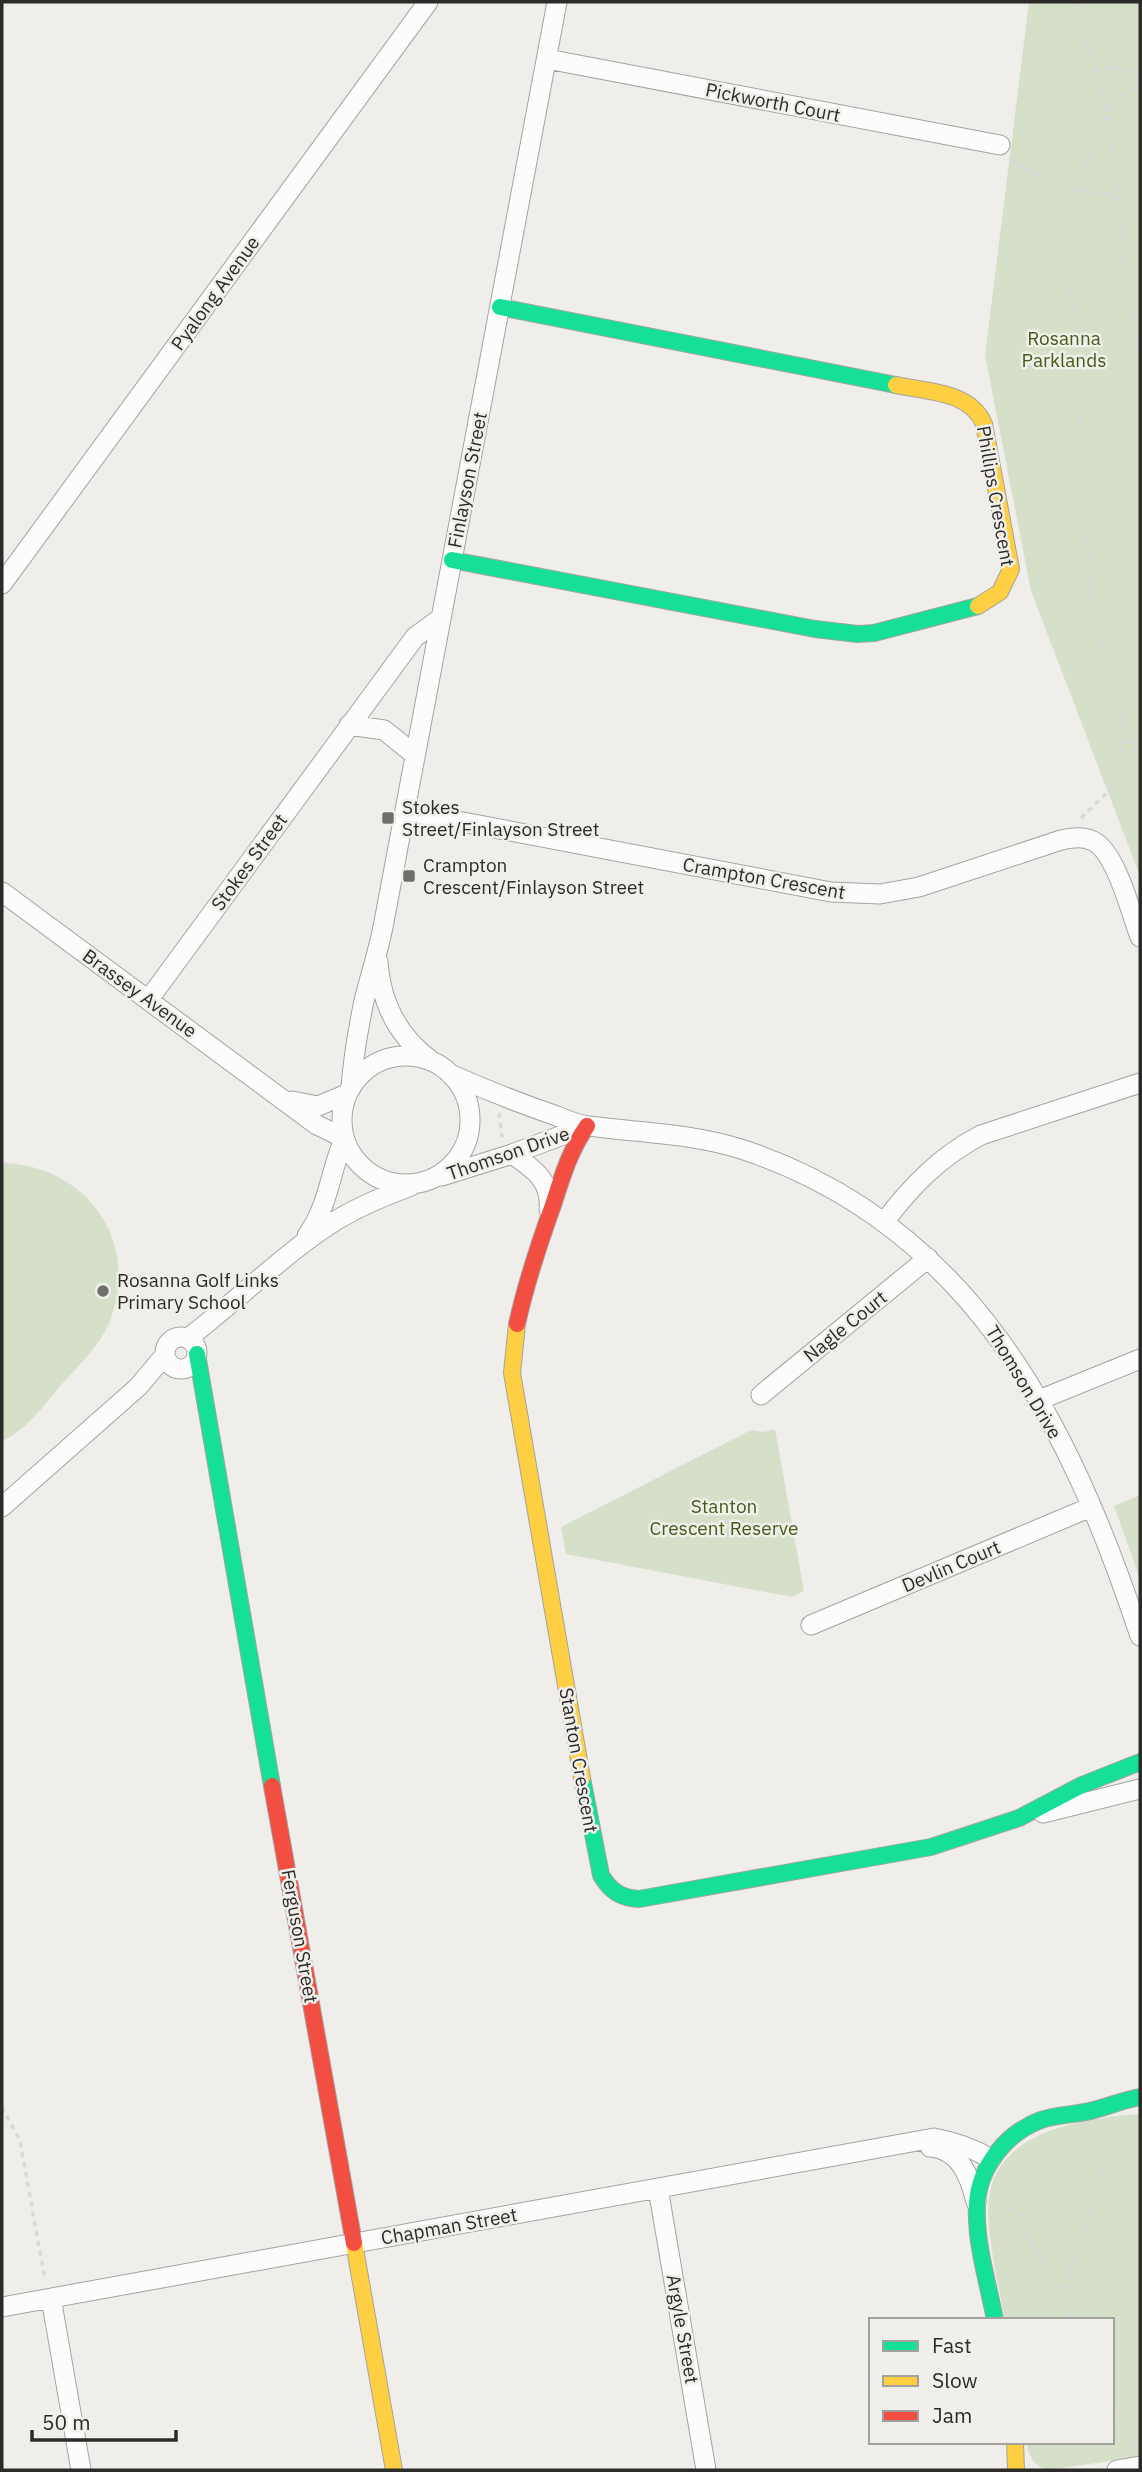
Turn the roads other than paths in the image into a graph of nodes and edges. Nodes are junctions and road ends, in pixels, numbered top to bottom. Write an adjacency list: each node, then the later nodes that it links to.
1 (428, 2): 7 (street, Pyalong Avenue)
2 (557, 2): 3 (street, Finlayson Street)
3 (547, 59): 4 (street, Pickworth Court); 5 (street, Finlayson Street)
4 (1000, 145)
5 (500, 307): 6 (street, Finlayson Street); 6 (street, Phillips Crescent)
6 (452, 560): 8 (street, Finlayson Street)
7 (2, 584)
8 (441, 618): 9 (street, Stokes Street); 10 (street, Finlayson Street)
9 (349, 725): 10 (street); 15 (street, Stokes Street)
10 (415, 755): 11 (street, Finlayson Street)
11 (405, 811): 13 (street, Crampton Crescent); 14 (street, Finlayson Street)
12 (2, 892): 15 (street, Brassey Avenue)
13 (1140, 937)
14 (377, 958): 16 (street, Finlayson Street); 18 (street, Finlayson Street)
15 (149, 999): 19 (street, Brassey Avenue)
16 (446, 1071): 18 (street); 20 (street, Thomson Drive); 23 (street)
17 (1140, 1083): 25 (street)
18 (349, 1091): 19 (street, Brassey Avenue); 21 (street)
19 (279, 1094): 21 (street, Brassey Avenue)
20 (587, 1126): 22 (street, Thomson Drive); 24 (street, Stanton Crescent); 25 (street, Thomson Drive)
21 (344, 1138): 23 (street); 26 (street)
22 (512, 1154): 23 (street, Thomson Drive); 24 (street, Stanton Crescent)
23 (424, 1181): 26 (street)
24 (549, 1215): 40 (street, Stanton Crescent)
25 (885, 1221): 27 (street, Thomson Drive)
26 (303, 1242): 28 (street)
27 (928, 1258): 31 (street, Nagle Court); 32 (street, Thomson Drive)
28 (194, 1347): 30 (street); 30 (street); 33 (street, Ferguson Street)
29 (1140, 1359): 32 (street)
30 (174, 1364): 33 (street, Ferguson Street); 34 (street)
31 (761, 1395)
32 (1038, 1400): 35 (street, Thomson Drive)
33 (204, 1401): 48 (street, Ferguson Street)
34 (2, 1507)
35 (1091, 1507): 36 (street, Devlin Court); 37 (street, Thomson Drive)
36 (811, 1625)
37 (1140, 1636)
38 (1140, 1762): 40 (street, Stanton Crescent)
39 (1140, 1789): 40 (street, Stanton Crescent)
40 (1019, 1818)
41 (1140, 2097): 43 (street)
42 (1140, 2107): 43 (street)
43 (1093, 2110): 45 (street)
44 (897, 2145): 45 (street, Chapman Street); 46 (street, Chapman Street); 47 (street, Chapman Street)
45 (991, 2159): 47 (street)
46 (658, 2188): 48 (street, Chapman Street); 56 (street, Argyle Street)
47 (977, 2204): 51 (street)
48 (355, 2243): 49 (street, Chapman Street); 55 (street, Ferguson Street)
49 (48, 2290): 50 (street, Chapman Street); 54 (street)
50 (2, 2307)
51 (995, 2318)
52 (1016, 2444): 57 (street)
53 (1140, 2466): 58 (street)
54 (81, 2470)
55 (394, 2470)
56 (706, 2470)
57 (1016, 2470)
58 (1117, 2470)

